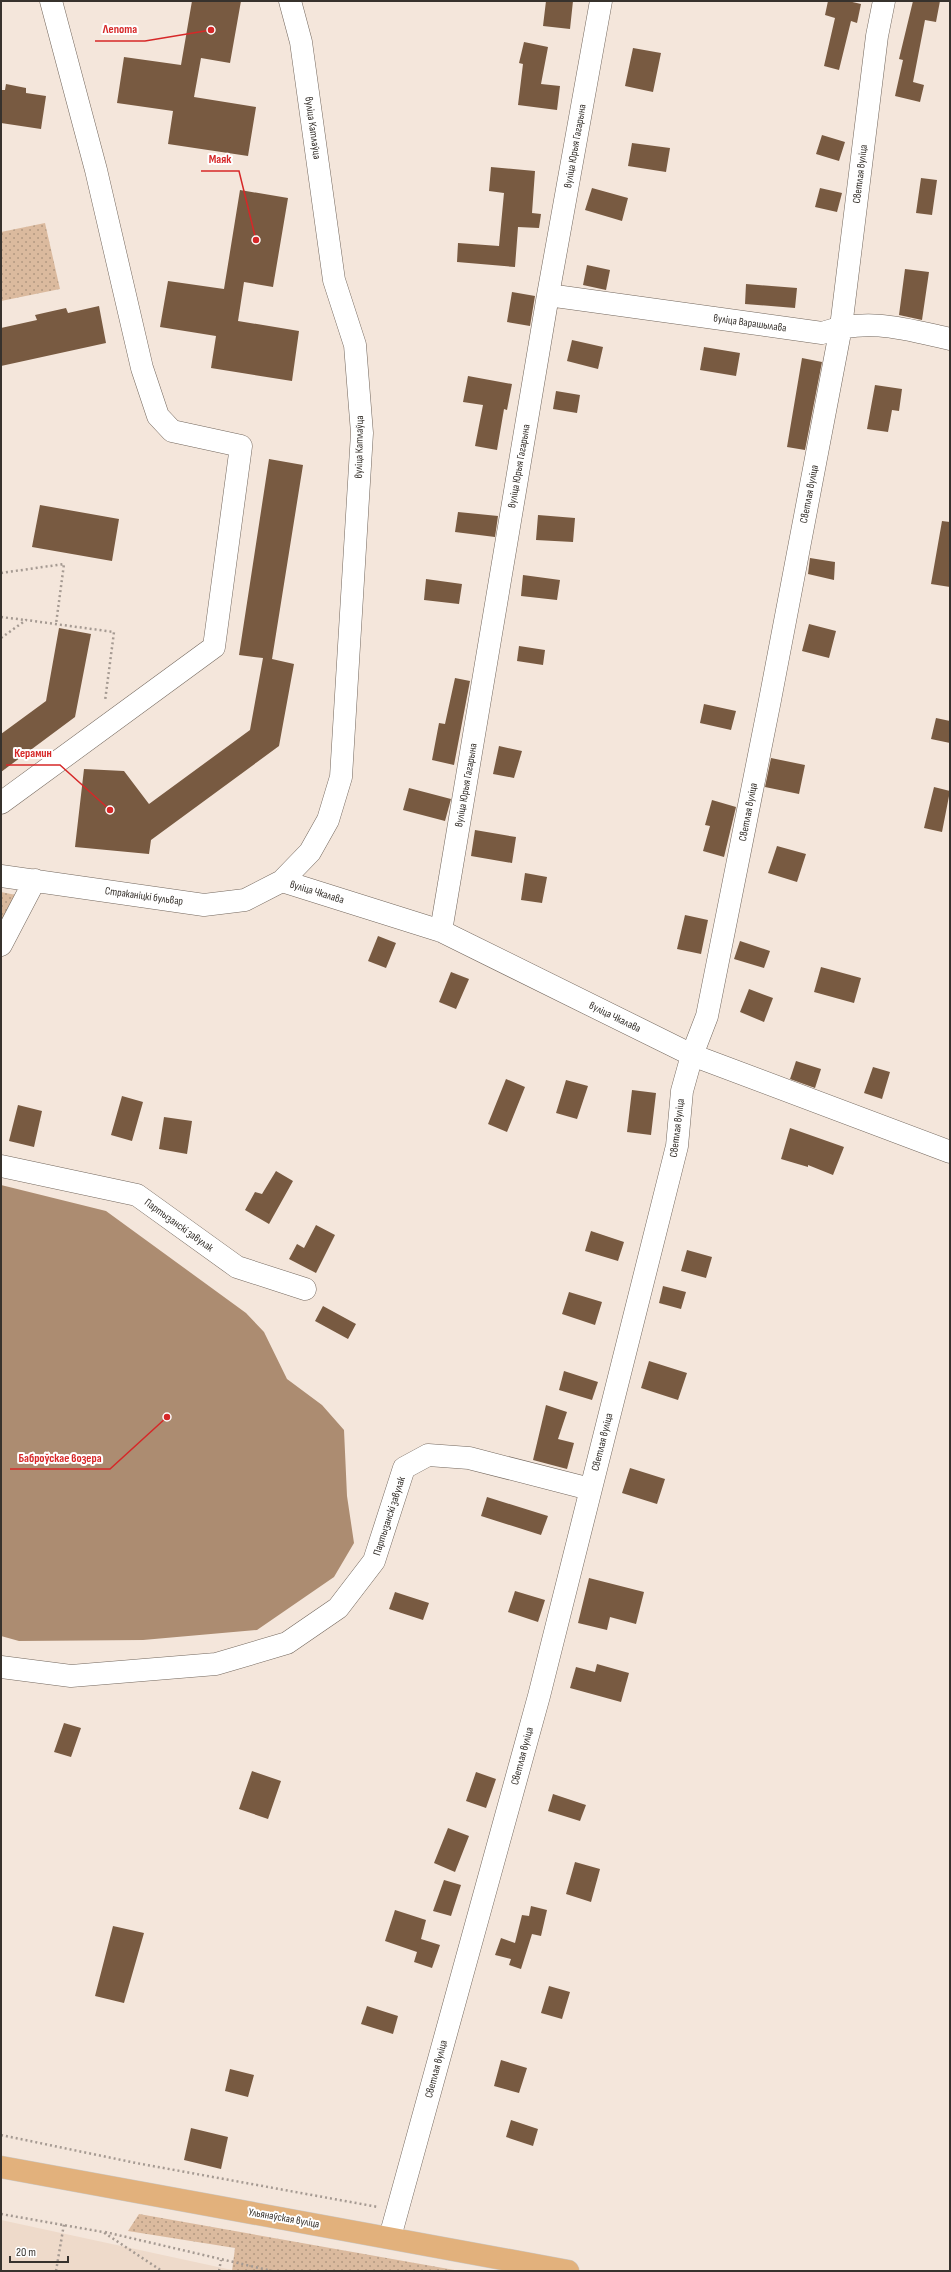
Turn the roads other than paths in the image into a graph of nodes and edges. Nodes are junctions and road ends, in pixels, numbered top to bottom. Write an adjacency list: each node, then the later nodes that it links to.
1 (51, 1): 8 (street)
2 (290, 1): 11 (street, вуліца Катлаўца)
3 (601, 1): 5 (street, вуліца Юрыя Гагарына)
4 (884, 1): 6 (street, Светлая вуліца)
5 (548, 295): 6 (street, вуліца Варашылава); 12 (street, вуліца Юрыя Гагарына)
6 (841, 327): 7 (street, вуліца Варашылава); 14 (street, Светлая вуліца)
7 (950, 339)
8 (1, 804)
9 (1, 876): 10 (street, Страканіцкі бульвар)
10 (35, 880): 11 (street, Страканіцкі бульвар); 13 (street)
11 (282, 881): 12 (street, вуліца Чкалава)
12 (441, 931): 14 (street, вуліца Чкалава)
13 (1, 946)
14 (692, 1055): 15 (street, вуліца Чкалава); 18 (street, Светлая вуліца)
15 (950, 1152)
16 (1, 1166): 17 (street, Партызанскі завулак)
17 (305, 1289)
18 (590, 1489): 19 (street, Партызанскі завулак); 21 (street, Светлая вуліца)
19 (1, 1667)
20 (1, 2167): 21 (main road, Ульянаўская вуліца)
21 (390, 2238): 22 (main road, Ульянаўская вуліца)
22 (568, 2271)

